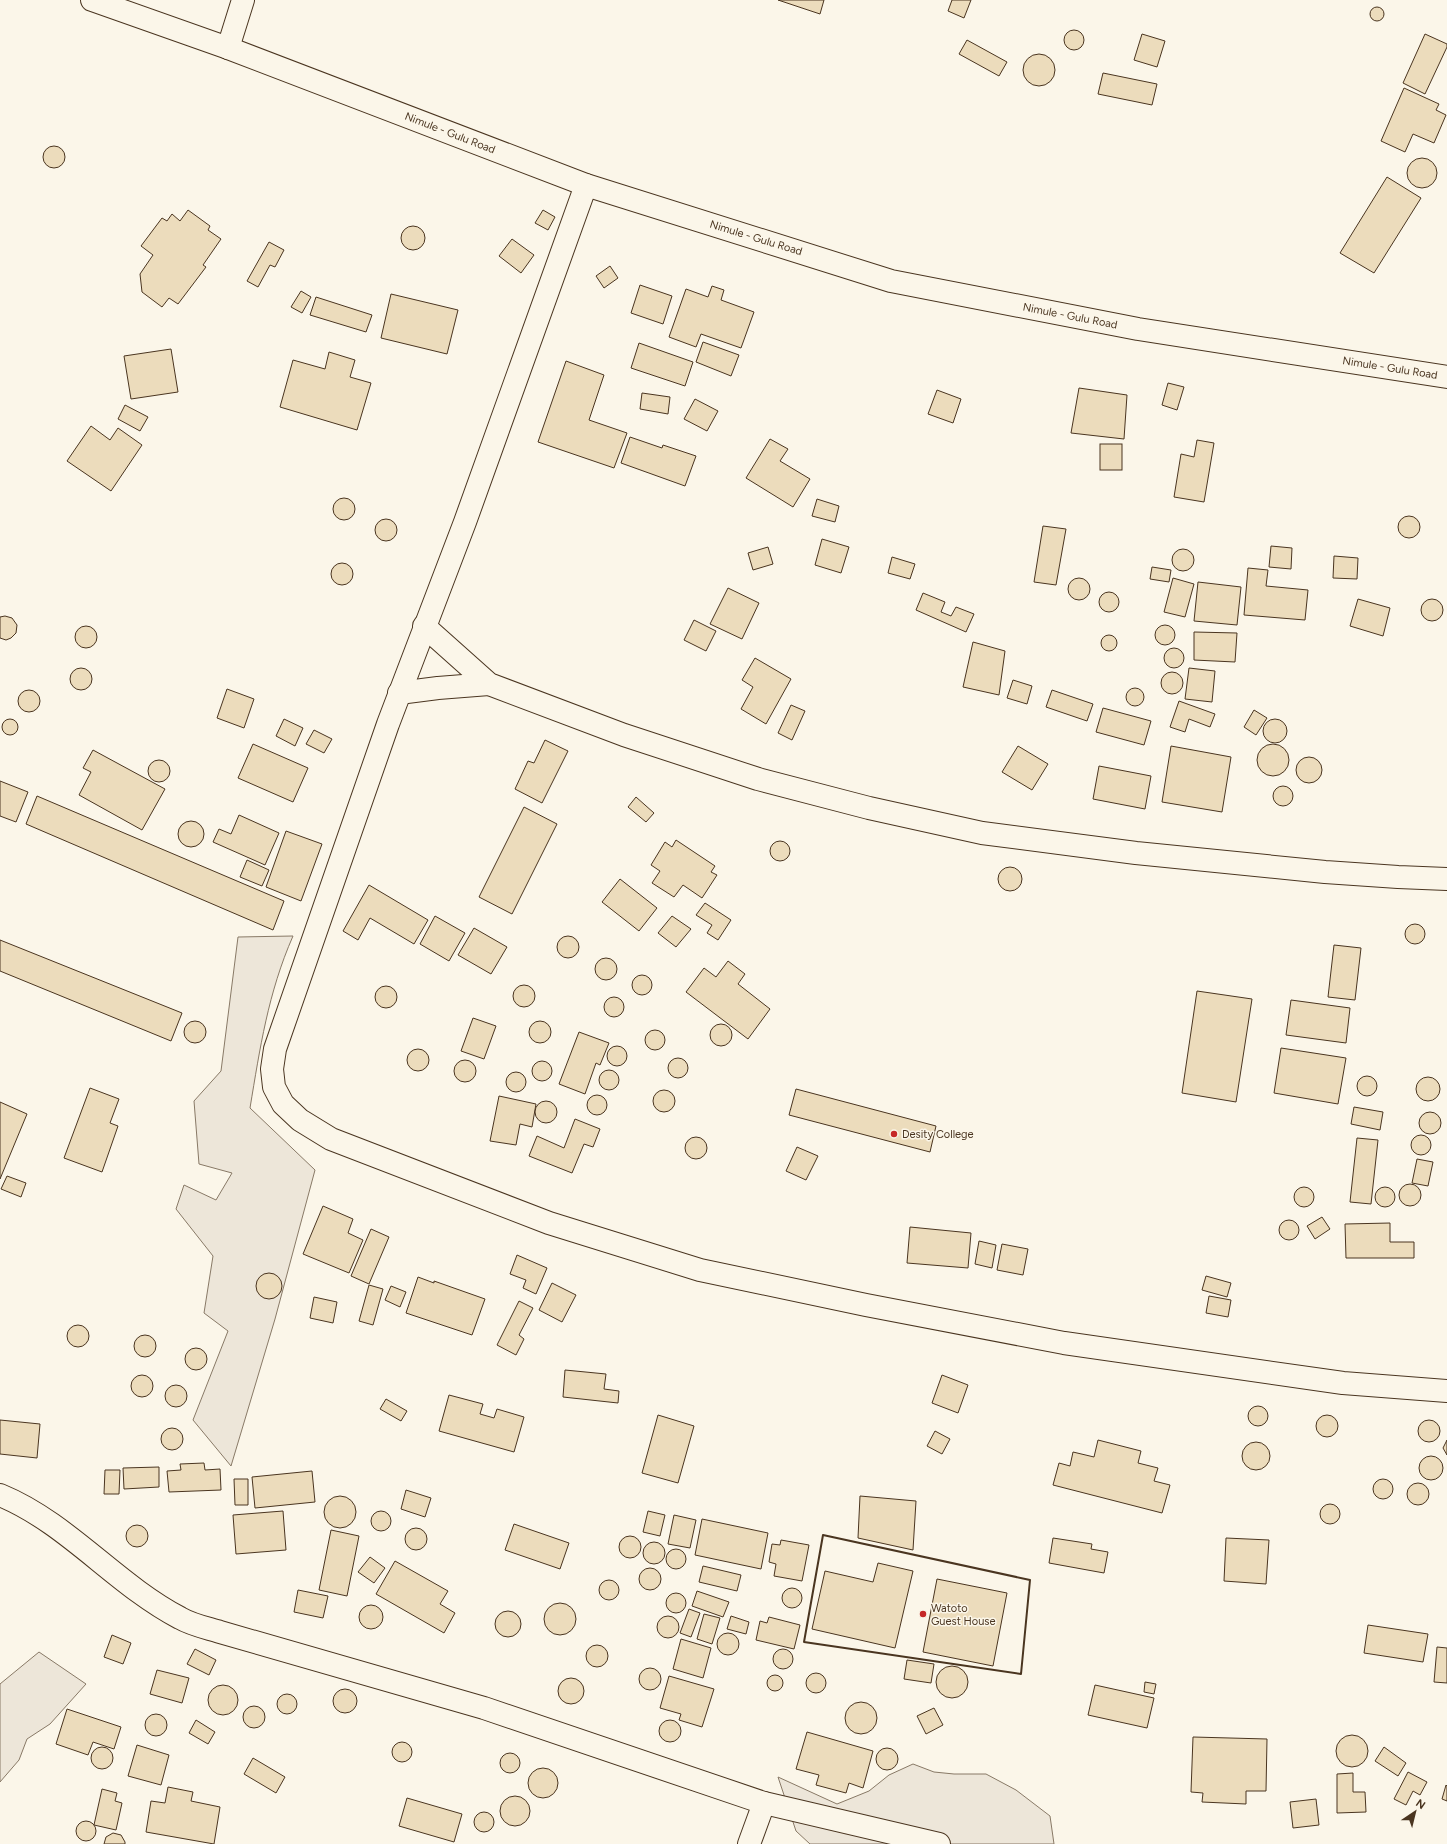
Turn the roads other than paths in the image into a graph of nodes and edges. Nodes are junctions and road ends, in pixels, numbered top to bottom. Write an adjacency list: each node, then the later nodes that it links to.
1 (92, 0): 3 (street, Nimule - Gulu Road)
2 (243, 0): 3 (street)
3 (228, 48): 4 (street, Nimule - Gulu Road)
4 (586, 186): 5 (street, Nimule - Gulu Road); 6 (street)
5 (1447, 377)
6 (424, 626): 7 (street); 8 (street)
7 (489, 684): 8 (street); 9 (street)
8 (399, 694): 10 (street)
9 (1447, 879)
10 (1447, 1391)
11 (0, 1495): 12 (street)
12 (764, 1803): 13 (street); 14 (street)
13 (749, 1844)
14 (939, 1844)

